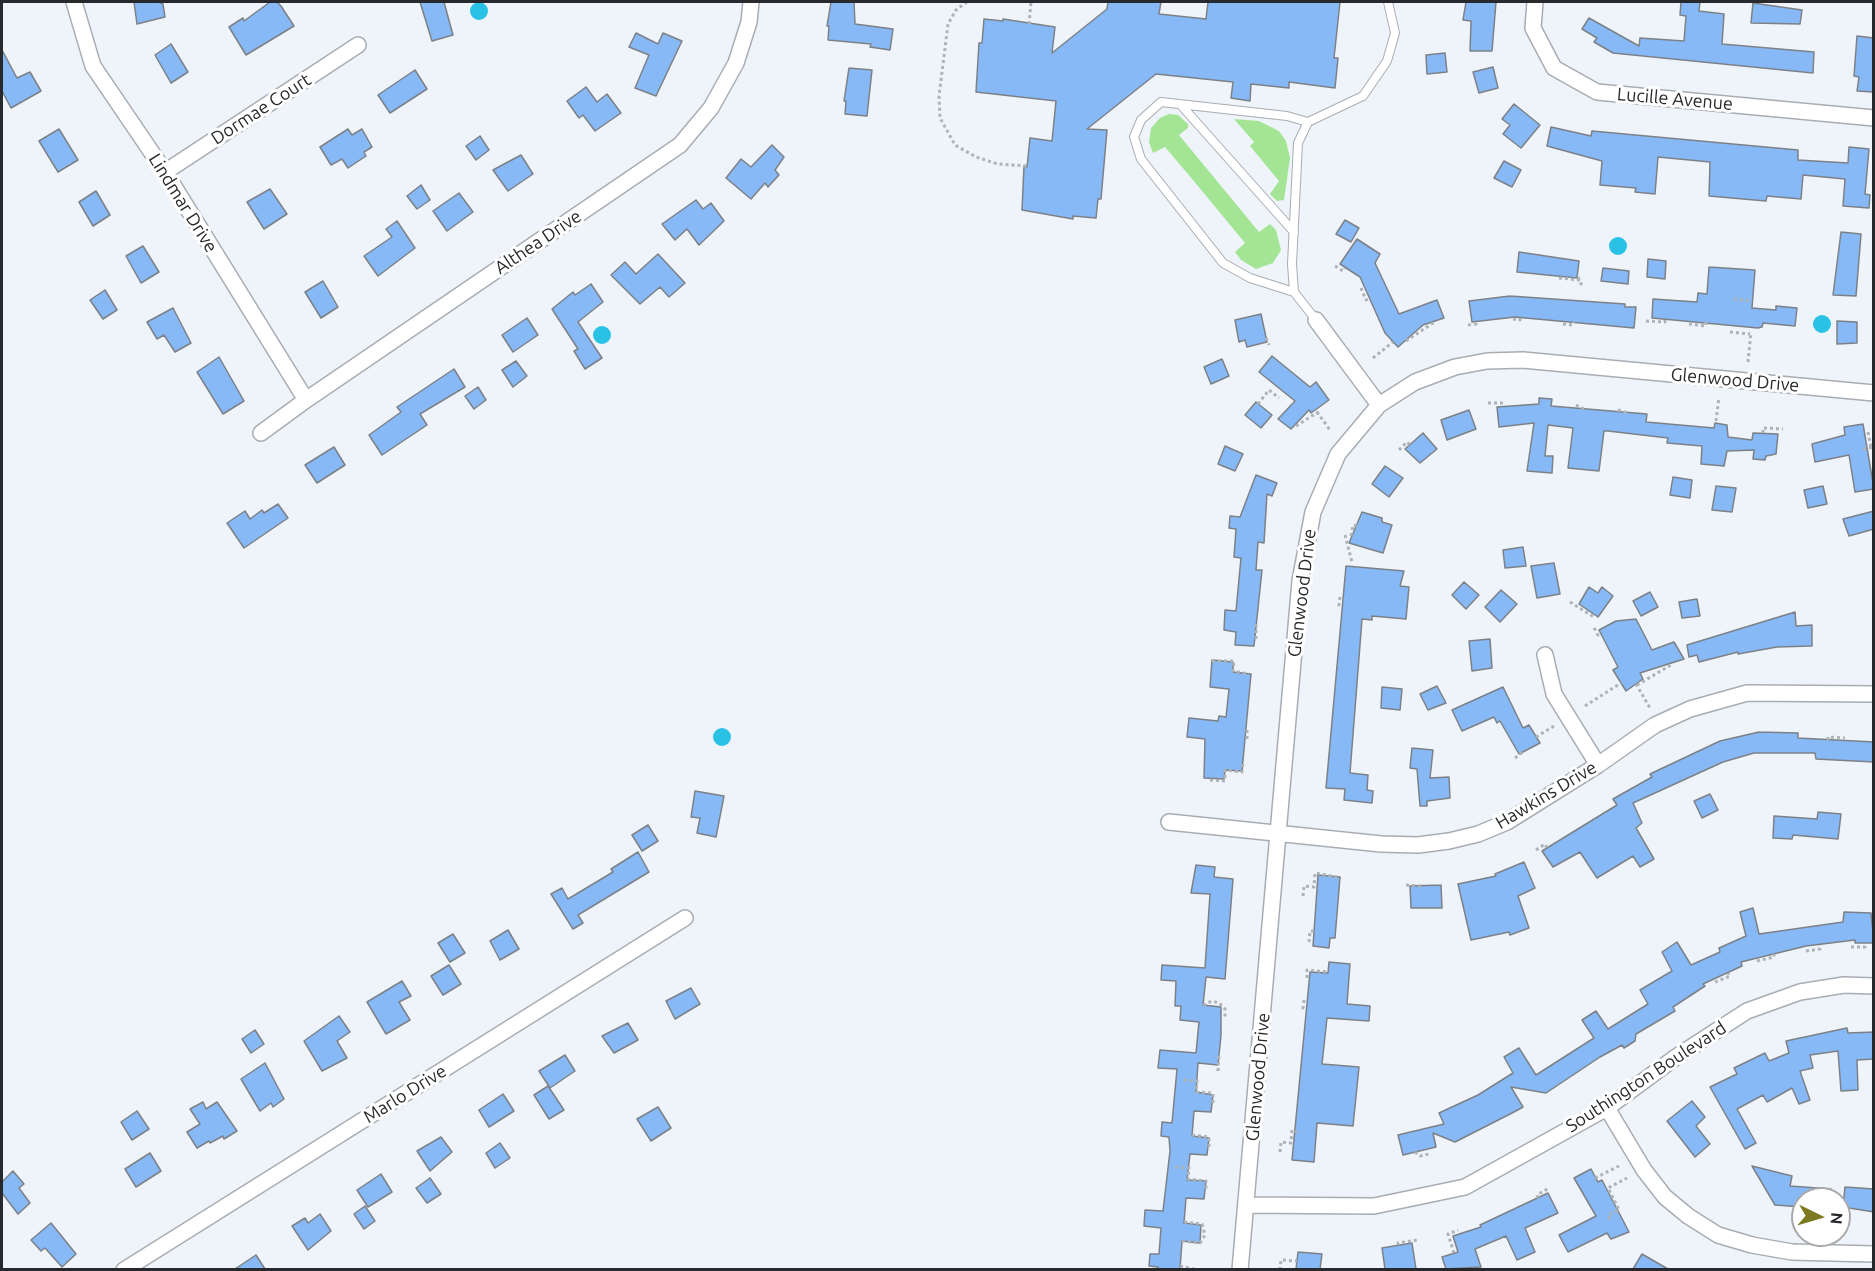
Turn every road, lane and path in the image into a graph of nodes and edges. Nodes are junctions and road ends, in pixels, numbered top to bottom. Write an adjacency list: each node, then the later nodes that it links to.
1 (74, 2): 13 (street, Lindmar Drive)
2 (751, 2): 46 (street, Althea Drive)
3 (967, 2): 12 (path)
4 (1031, 2): 7 (path)
5 (1388, 2): 11 (lane)
6 (1535, 2): 10 (street, Lucille Avenue)
7 (1029, 24)
8 (358, 45): 13 (street, Dormae Court)
9 (1180, 104): 11 (lane); 14 (lane); 20 (lane)
10 (1874, 118)
11 (1308, 122): 14 (lane)
12 (1028, 166)
13 (165, 172): 46 (street, Lindmar Drive)
14 (1294, 232): 20 (lane)
15 (1335, 266): 16 (path)
16 (1345, 268)
17 (1559, 278): 18 (path)
18 (1582, 286)
19 (1361, 288): 21 (path)
20 (1294, 292): 26 (lane)
21 (1369, 298)
22 (1734, 299): 23 (path)
23 (1751, 301)
24 (1521, 317): 27 (path)
25 (1665, 319): 29 (path)
26 (1316, 320): 49 (street)
27 (1513, 320)
28 (1436, 321): 38 (path)
29 (1646, 321)
30 (1476, 322): 35 (path)
31 (1574, 322): 33 (path)
32 (1706, 322): 34 (path)
33 (1563, 324)
34 (1689, 324)
35 (1468, 325)
36 (1730, 332): 42 (path)
37 (1266, 338): 40 (path)
38 (1406, 341)
39 (1393, 342): 41 (path)
40 (1269, 345)
41 (1373, 358)
42 (1748, 362)
43 (1874, 393): 49 (street, Glenwood Drive)
44 (1719, 397): 55 (path)
45 (1280, 398): 48 (path)
46 (306, 400): 60 (street, Althea Drive)
47 (1488, 403): 51 (path)
48 (1258, 404)
49 (1378, 405): 98 (street, Glenwood Drive)
50 (1576, 405): 52 (path)
51 (1503, 406)
52 (1584, 409)
53 (1618, 410): 54 (path)
54 (1628, 413)
55 (1716, 421)
56 (1296, 426): 58 (path)
57 (1783, 429): 61 (path)
58 (1330, 430)
59 (1868, 432): 63 (path)
60 (261, 433)
61 (1763, 433)
62 (1410, 445): 65 (path)
63 (1872, 447): 64 (path)
64 (1863, 449)
65 (1399, 450)
66 (1358, 526): 68 (path)
67 (1344, 535): 69 (path)
68 (1350, 536)
69 (1352, 562)
70 (1340, 597): 72 (path)
71 (1570, 602): 73 (path)
72 (1341, 605)
73 (1594, 617)
74 (1256, 621): 77 (path)
75 (1594, 628): 76 (path)
76 (1600, 633)
77 (1256, 639)
78 (1545, 655): 95 (street)
79 (1212, 661): 81 (path)
80 (1671, 665): 85 (path)
81 (1249, 674)
82 (1621, 683): 84 (path)
83 (1874, 694): 95 (street, Hawkins Drive)
84 (1585, 706)
85 (1650, 708)
86 (1554, 726): 88 (path)
87 (1247, 729): 90 (path)
88 (1536, 736)
89 (1845, 738): 91 (path)
90 (1247, 739)
91 (1828, 740)
92 (1524, 751): 93 (path)
93 (1515, 758)
94 (1243, 762): 96 (path)
95 (1598, 765): 98 (street, Hawkins Drive)
96 (1210, 780)
97 (1168, 822): 98 (street, Hawkins Drive)
98 (1278, 834): 141 (street, Glenwood Drive)
99 (1546, 848): 100 (path)
100 (1536, 850)
101 (1338, 877): 104 (path)
102 (1406, 885): 103 (path)
103 (1422, 886)
104 (1303, 896)
105 (685, 918): 152 (street, Marlo Drive)
106 (1314, 931): 107 (path)
107 (1309, 942)
108 (1865, 943): 110 (path)
109 (1820, 945): 111 (path)
110 (1851, 946)
111 (1806, 951)
112 (1774, 954): 113 (path)
113 (1757, 961)
114 (1328, 972): 116 (path)
115 (1728, 973): 117 (path)
116 (1306, 978)
117 (1715, 982)
118 (1874, 986): 127 (street, Southington Boulevard)
119 (1304, 1000): 121 (path)
120 (1203, 1005): 122 (path)
121 (1307, 1008)
122 (1225, 1017)
123 (1219, 1054): 124 (path)
124 (1218, 1071)
125 (1184, 1080): 126 (path)
126 (1213, 1104)
127 (1607, 1108): 141 (street, Southington Boulevard); 149 (street)
128 (1296, 1132): 131 (path)
129 (1192, 1135): 130 (path)
130 (1209, 1147)
131 (1280, 1152)
132 (1416, 1152): 133 (path)
133 (1429, 1154)
134 (1619, 1166): 136 (path)
135 (1175, 1167): 139 (path)
136 (1595, 1178)
137 (1628, 1178): 142 (path)
138 (1549, 1188): 140 (path)
139 (1206, 1191)
140 (1538, 1198)
141 (1247, 1205): 154 (street, Glenwood Drive)
142 (1610, 1219)
143 (1184, 1222): 146 (path)
144 (1458, 1230): 148 (path)
145 (1417, 1240): 147 (path)
146 (1182, 1241)
147 (1398, 1245)
148 (1454, 1253)
149 (1874, 1254)
150 (1297, 1261): 155 (path)
151 (1180, 1266): 153 (path)
152 (124, 1269)
153 (1198, 1269)
154 (1240, 1269)
155 (1280, 1269)

